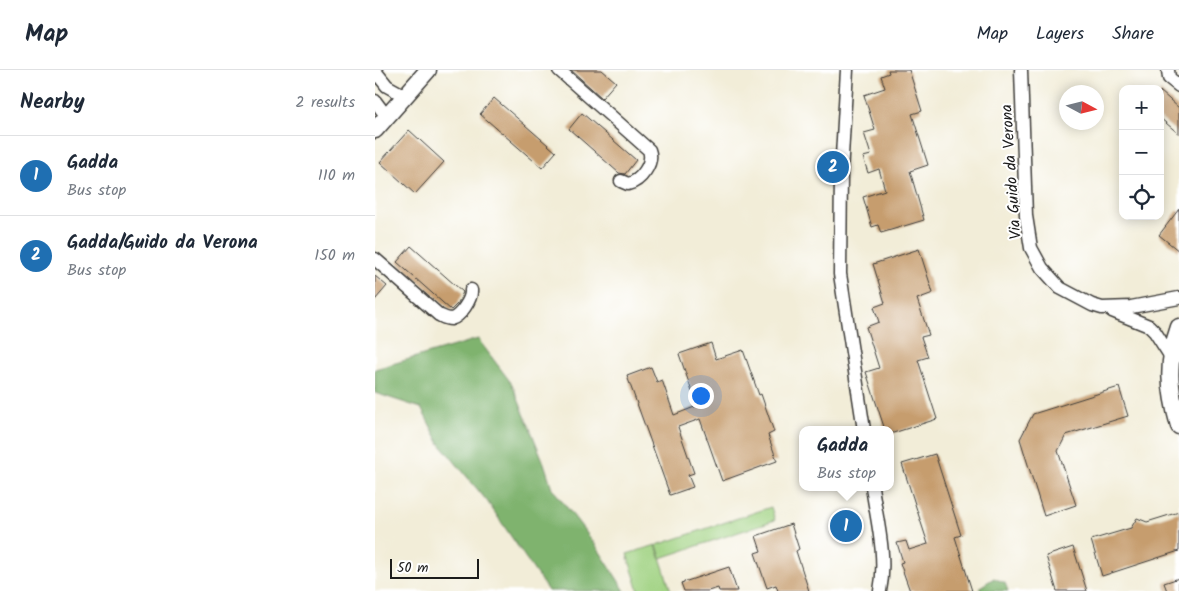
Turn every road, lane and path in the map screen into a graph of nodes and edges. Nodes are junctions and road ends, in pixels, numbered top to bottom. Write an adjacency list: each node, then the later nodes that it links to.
1 (428, 70): 6 (street)
2 (559, 70): 10 (street)
3 (847, 70): 18 (street)
4 (1021, 70): 14 (street, Via Guido da Verona)
5 (375, 71): 6 (street)
6 (405, 96): 8 (street)
7 (375, 101): 8 (street)
8 (387, 117): 9 (street)
9 (375, 130)
10 (621, 181)
11 (375, 259): 12 (street)
12 (471, 290)
13 (1179, 298): 14 (street, Via Guido da Verona)
14 (1102, 308): 16 (street)
15 (1179, 327): 16 (street)
16 (1171, 357): 17 (street)
17 (1175, 400): 19 (street)
18 (862, 426)
19 (1179, 426)
20 (874, 491): 21 (street)
21 (880, 591)

